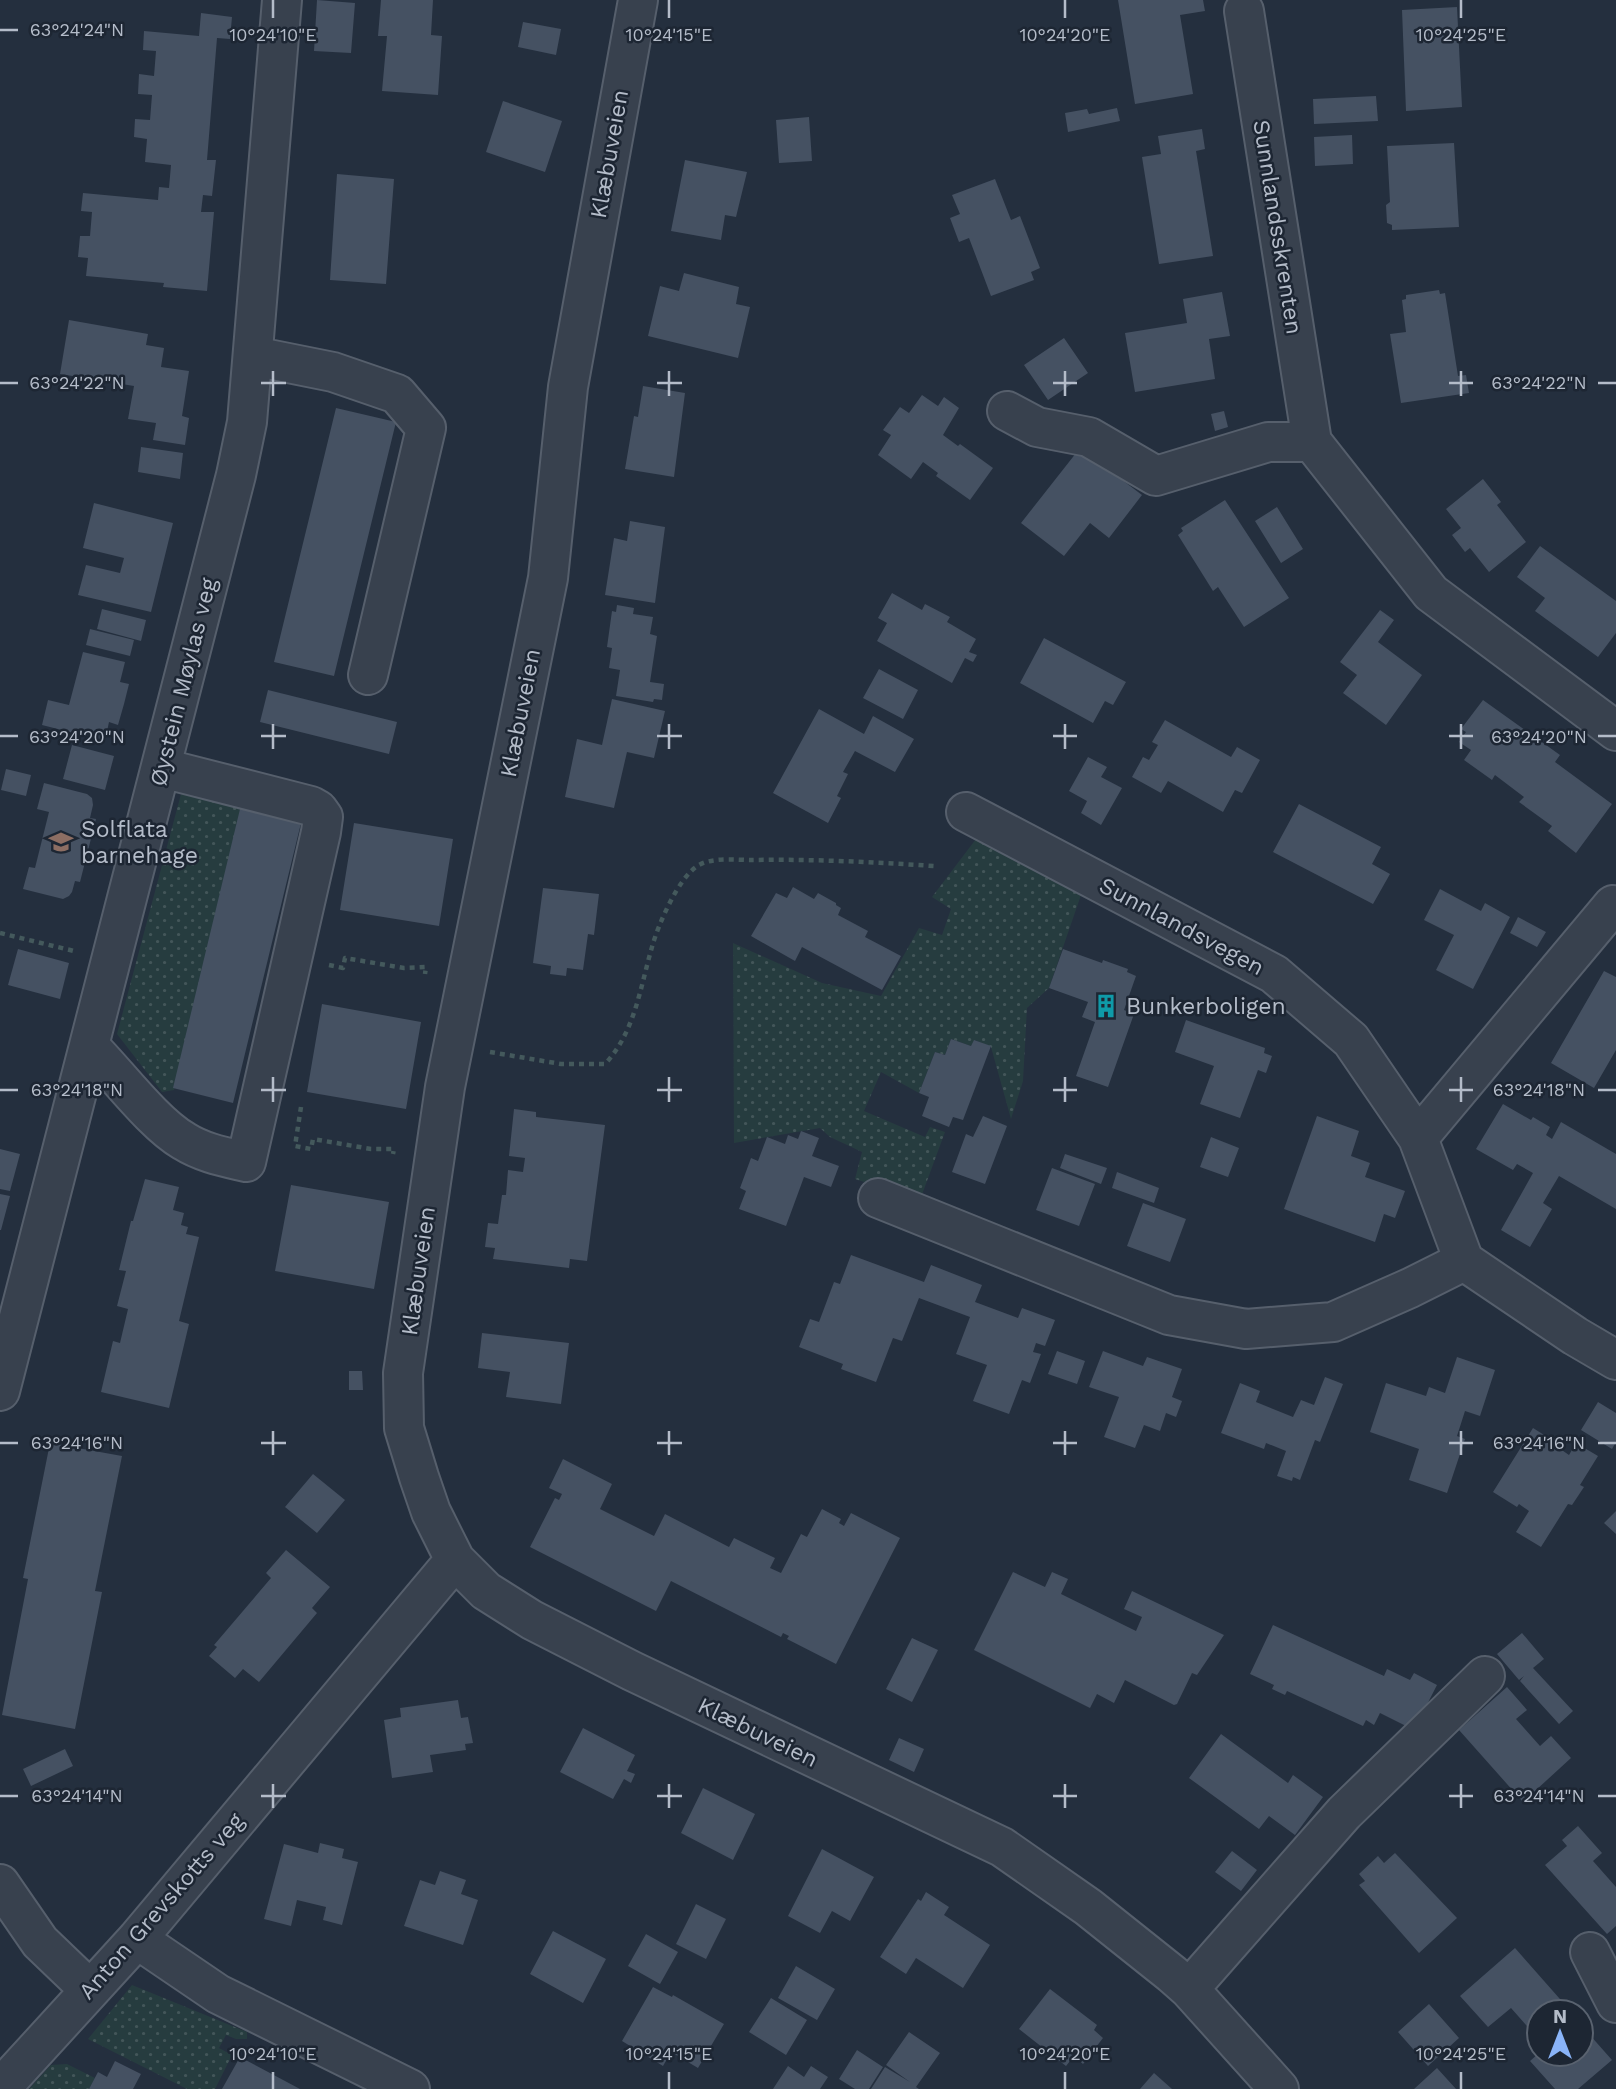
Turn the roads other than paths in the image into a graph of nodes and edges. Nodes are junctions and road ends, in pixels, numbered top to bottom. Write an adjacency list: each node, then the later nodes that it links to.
1 (282, 0): 4 (street, Øystein Møylas veg)
2 (638, 0): 18 (street, Klæbuveien)
3 (1244, 11): 6 (street, Sunnlandsskrenten)
4 (253, 356): 7 (street); 9 (street, Øystein Møylas veg)
5 (1007, 411): 6 (street)
6 (1312, 442): 8 (street, Sunnlandsskrenten)
7 (368, 674)
8 (1616, 731)
9 (162, 768): 12 (street, Øystein Møylas veg); 12 (street)
10 (966, 813): 13 (street, Sunnlandsvegen)
11 (1613, 905): 13 (street)
12 (90, 1047): 17 (street, Øystein Møylas veg)
13 (1418, 1138): 15 (street, Sunnlandsvegen)
14 (878, 1198): 15 (street)
15 (1464, 1261): 16 (street)
16 (1616, 1360)
17 (0, 1391)
18 (455, 1560): 21 (street, Anton Grevskotts veg); 24 (street, Klæbuveien)
19 (1485, 1676): 24 (street)
20 (0, 1884): 23 (street)
21 (137, 1939): 23 (street, Anton Grevskotts veg); 27 (street)
22 (1591, 1952): 25 (street)
23 (89, 1989): 26 (street, Anton Grevskotts veg)
24 (1189, 1989): 28 (street, Klæbuveien)
25 (1616, 2003)
26 (1, 2089)
27 (410, 2089)
28 (1279, 2089)

